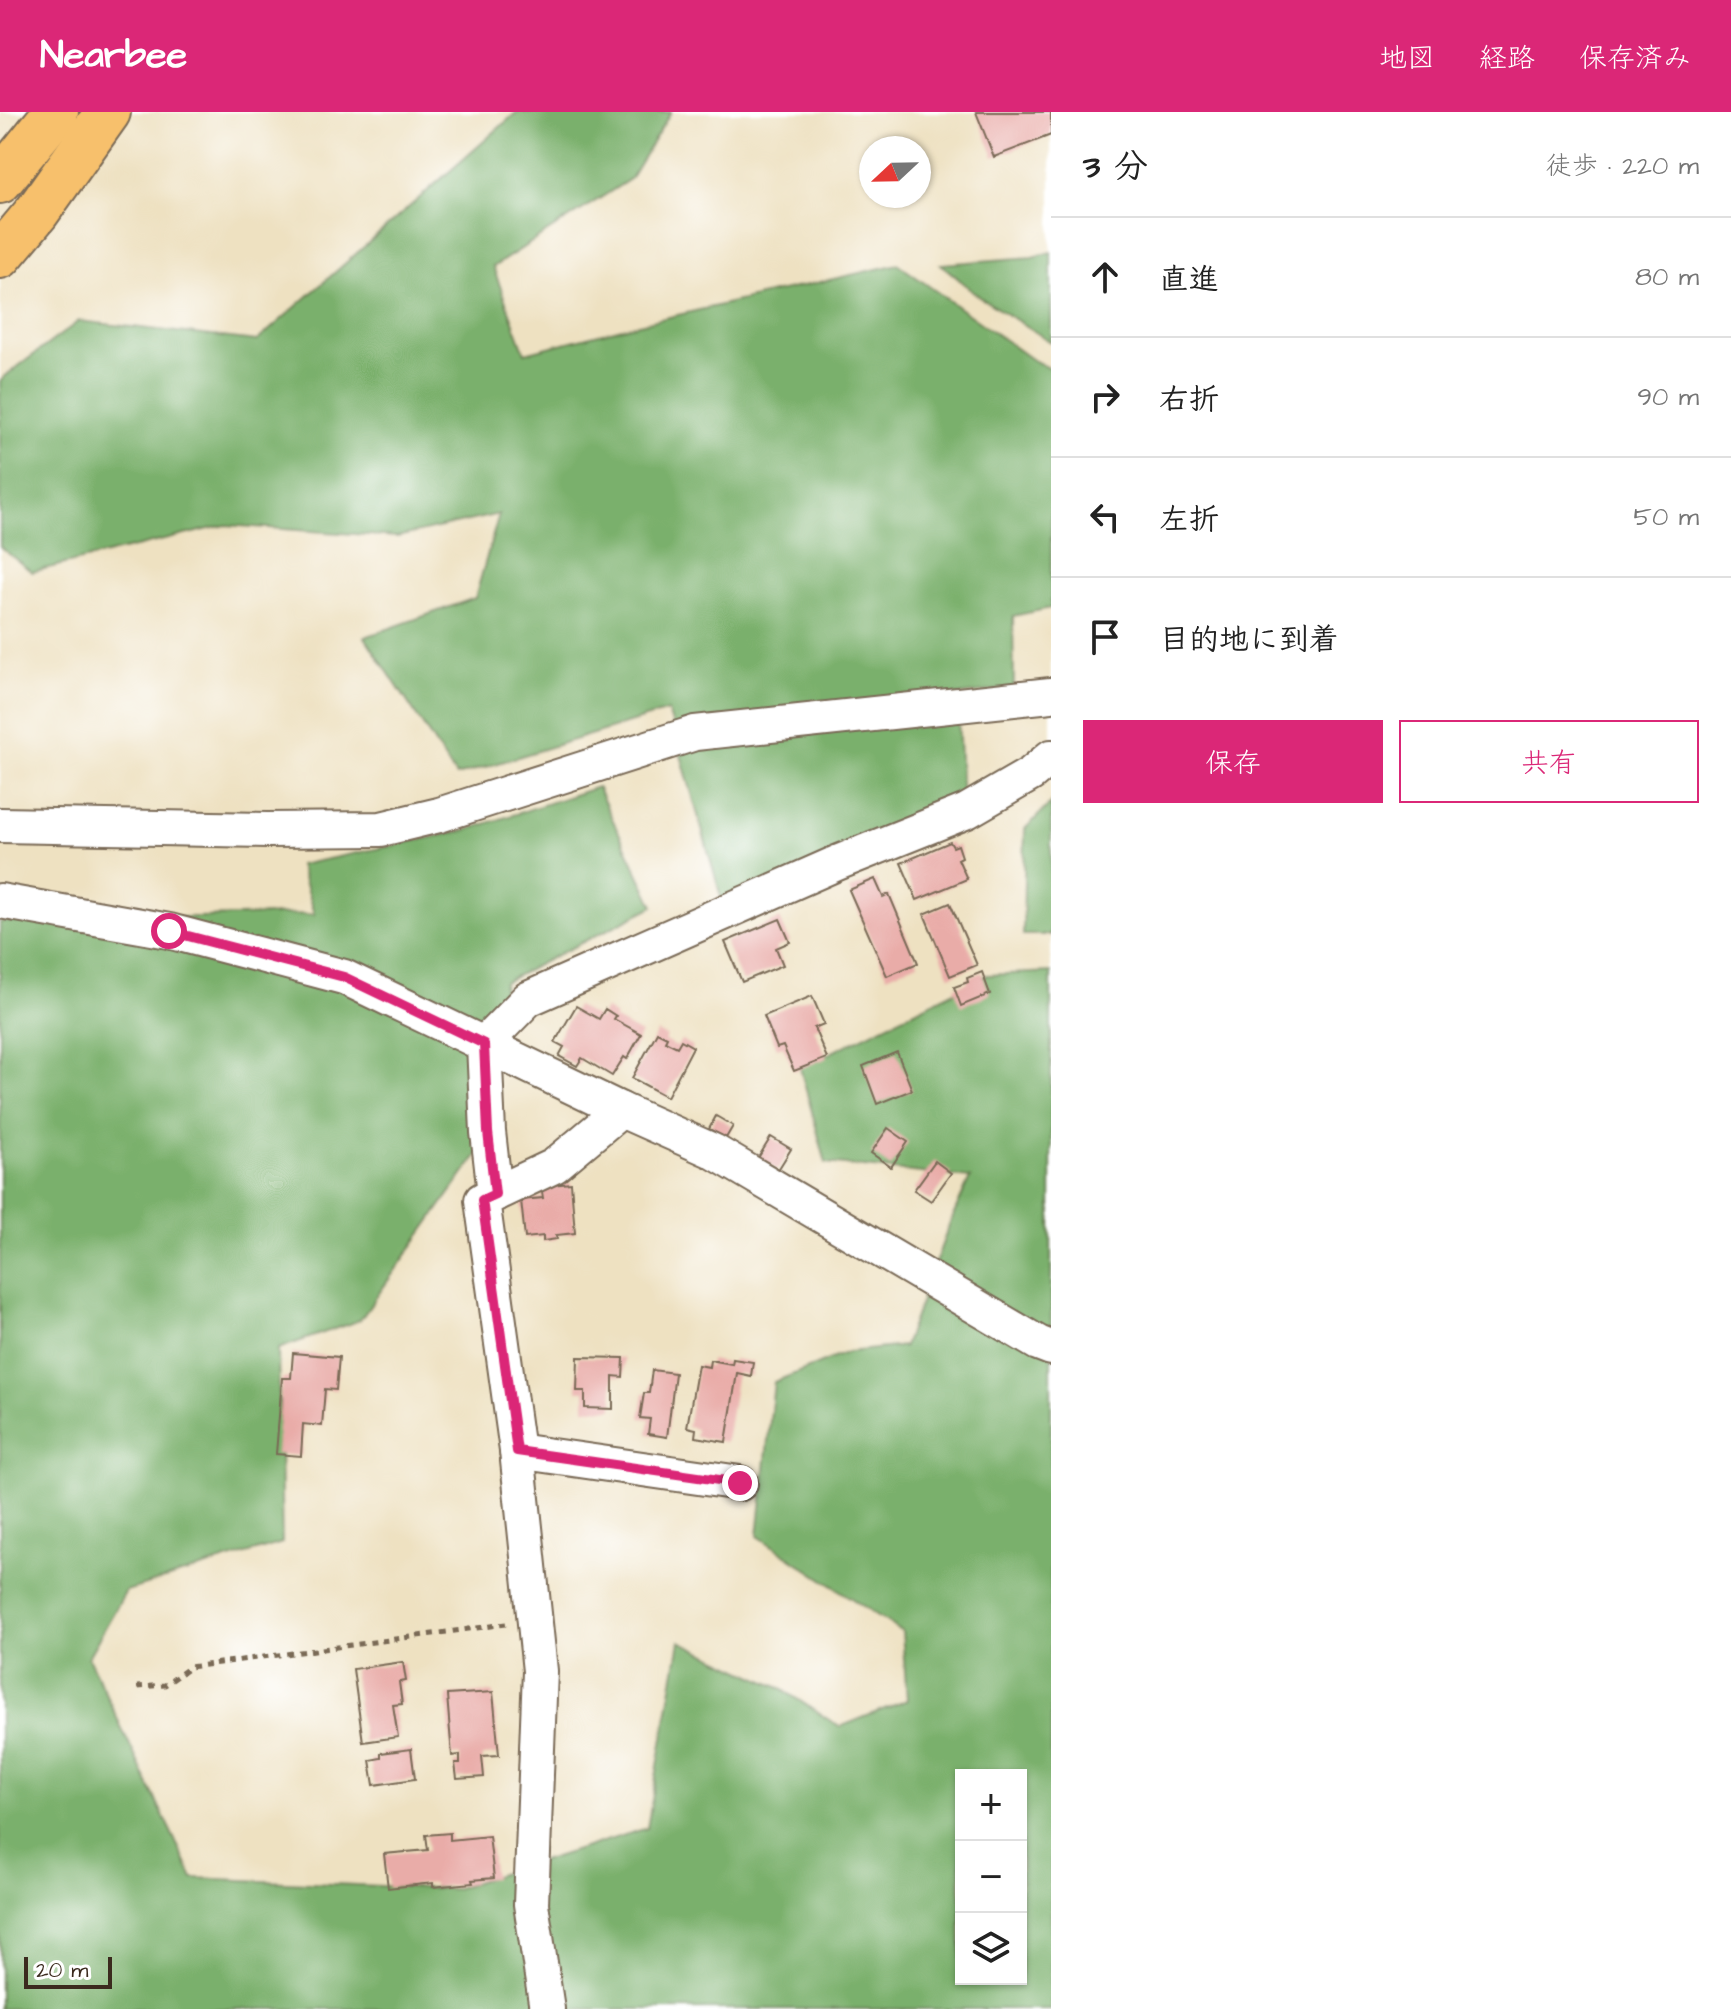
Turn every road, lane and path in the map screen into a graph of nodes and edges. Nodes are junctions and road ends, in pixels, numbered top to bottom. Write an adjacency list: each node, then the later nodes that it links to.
1 (56, 112): 3 (highway)
2 (108, 112): 4 (highway)
3 (0, 181)
4 (0, 256)
5 (1051, 695): 7 (street)
6 (1051, 757): 9 (street)
7 (0, 825)
8 (0, 901): 9 (street)
9 (484, 1044): 10 (street); 11 (street)
10 (621, 1110): 11 (street); 12 (street)
11 (495, 1194): 13 (street)
12 (1051, 1348)
13 (517, 1451): 14 (street); 15 (street)
14 (740, 1483)
15 (535, 1620): 16 (path); 17 (street)
16 (137, 1687)
17 (547, 2009)

